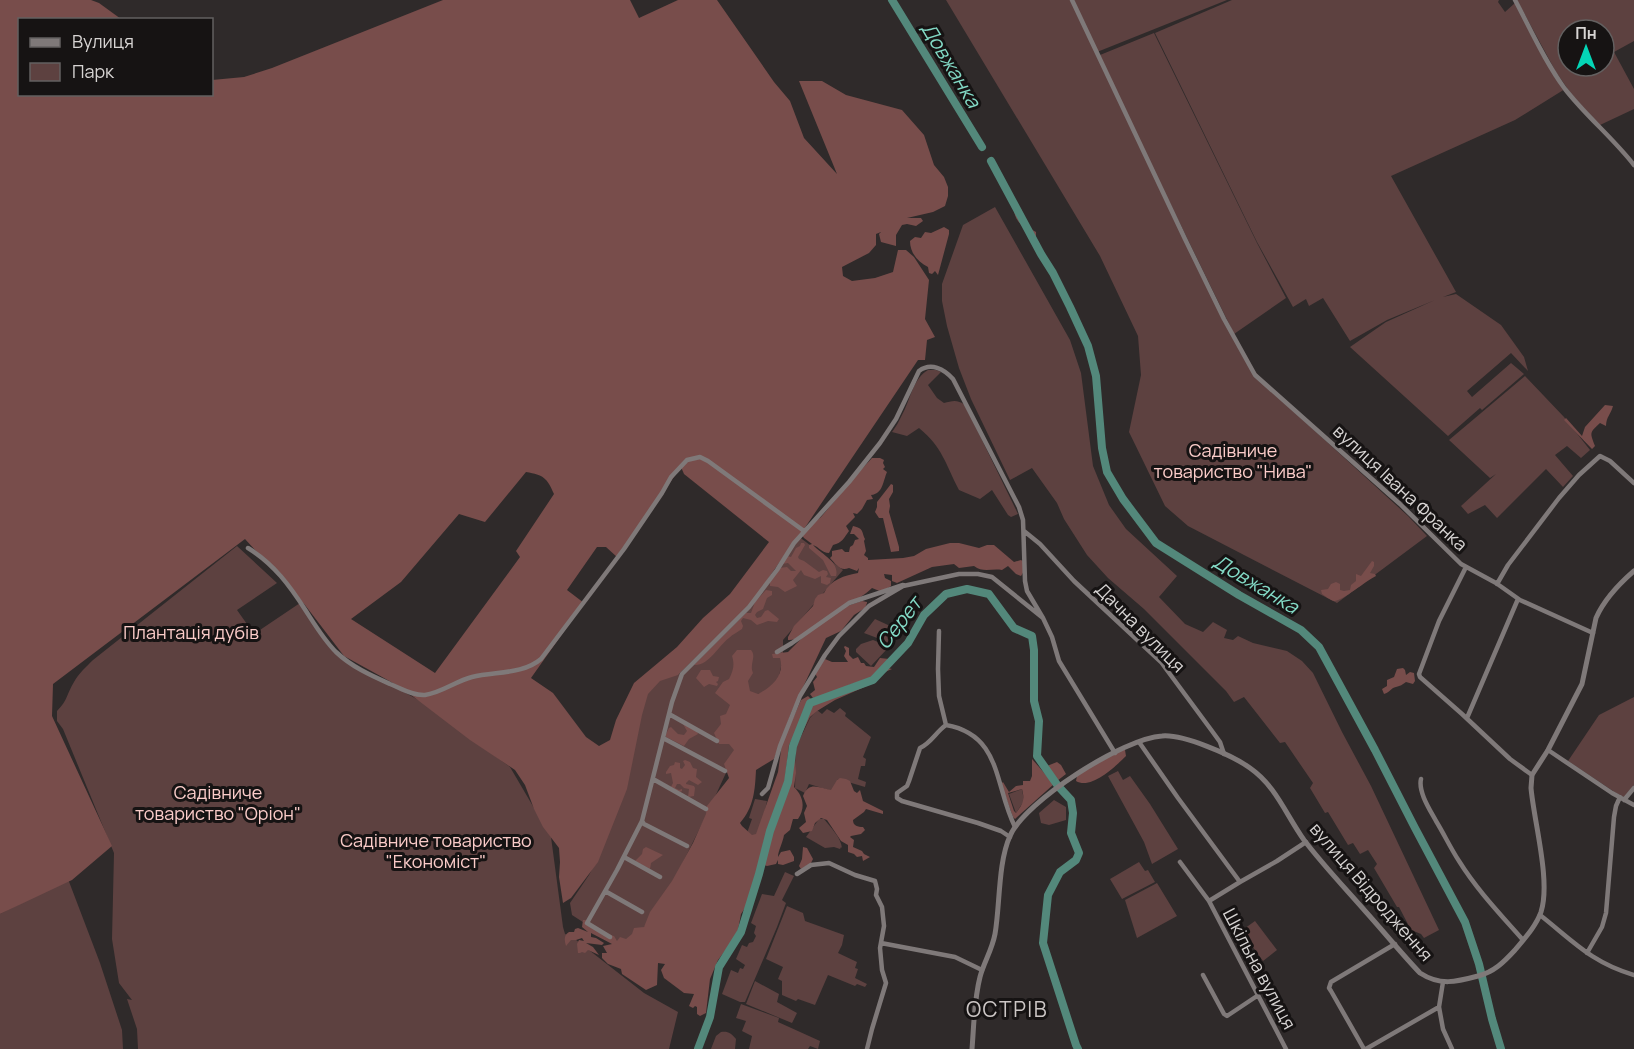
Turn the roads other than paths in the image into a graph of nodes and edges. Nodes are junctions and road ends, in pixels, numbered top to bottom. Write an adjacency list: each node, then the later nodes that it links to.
1 (1072, 0): 8 (street, вулиця Івана Франка)
2 (1515, 0): 3 (street)
3 (1634, 165)
4 (1634, 483): 11 (street)
5 (804, 531): 6 (street); 7 (street); 17 (street)
6 (1024, 531): 13 (street); 25 (street, Дачна вулиця)
7 (248, 548)
8 (1466, 567): 11 (street, вулиця Івана Франка); 18 (street)
9 (1634, 571): 15 (street)
10 (909, 584): 13 (street); 16 (street); 31 (street)
11 (1497, 584): 12 (street, вулиця Івана Франка)
12 (1518, 599): 15 (street, вулиця Івана Франка); 18 (street)
13 (1043, 618): 24 (street)
14 (939, 631): 19 (street)
15 (1593, 633): 23 (street)
16 (777, 652)
17 (669, 714): 20 (street); 21 (street)
18 (1467, 718): 27 (street)
19 (946, 725): 36 (street); 37 (street)
20 (663, 738): 26 (street); 28 (street)
21 (717, 741)
22 (1139, 742): 24 (street, вулиця Відродження); 25 (street, вулиця Відродження); 44 (street)
23 (1548, 750): 27 (street); 32 (street)
24 (1114, 753): 36 (street, вулиця Відродження)
25 (1224, 754): 38 (street, вулиця Відродження)
26 (725, 771)
27 (1532, 775): 48 (street)
28 (653, 779): 34 (street); 35 (street)
29 (1421, 779): 50 (street)
30 (1634, 788): 32 (street)
31 (762, 794)
32 (1622, 799): 33 (street); 53 (street)
33 (1634, 805)
34 (706, 809)
35 (642, 821): 39 (street); 40 (street)
36 (1015, 827): 37 (street, вулиця Відродження)
37 (1010, 837): 54 (street, вулиця Відродження)
38 (1306, 842): 44 (street); 52 (street, вулиця Відродження)
39 (687, 846)
40 (624, 857): 43 (street); 45 (street)
41 (1179, 862): 46 (street, Шкільна вулиця)
42 (797, 874): 51 (street)
43 (660, 877)
44 (1240, 882): 46 (street)
45 (606, 891): 47 (street); 49 (street)
46 (1209, 902): 58 (street, Шкільна вулиця)
47 (642, 912)
48 (1540, 915): 50 (street); 53 (street)
49 (610, 937)
50 (1523, 940): 57 (street, вулиця Відродження)
51 (881, 943): 54 (street); 60 (street)
52 (1395, 944): 57 (street, вулиця Відродження); 63 (street)
53 (1587, 953): 56 (street)
54 (982, 970): 61 (street, вулиця Відродження)
55 (1203, 975): 58 (street)
56 (1634, 975)
57 (1443, 982): 59 (street)
58 (1257, 996): 62 (street, Шкільна вулиця)
59 (1439, 1007): 63 (street); 64 (street)
60 (867, 1049)
61 (972, 1049)
62 (1286, 1049)
63 (1365, 1049)
64 (1452, 1049)

